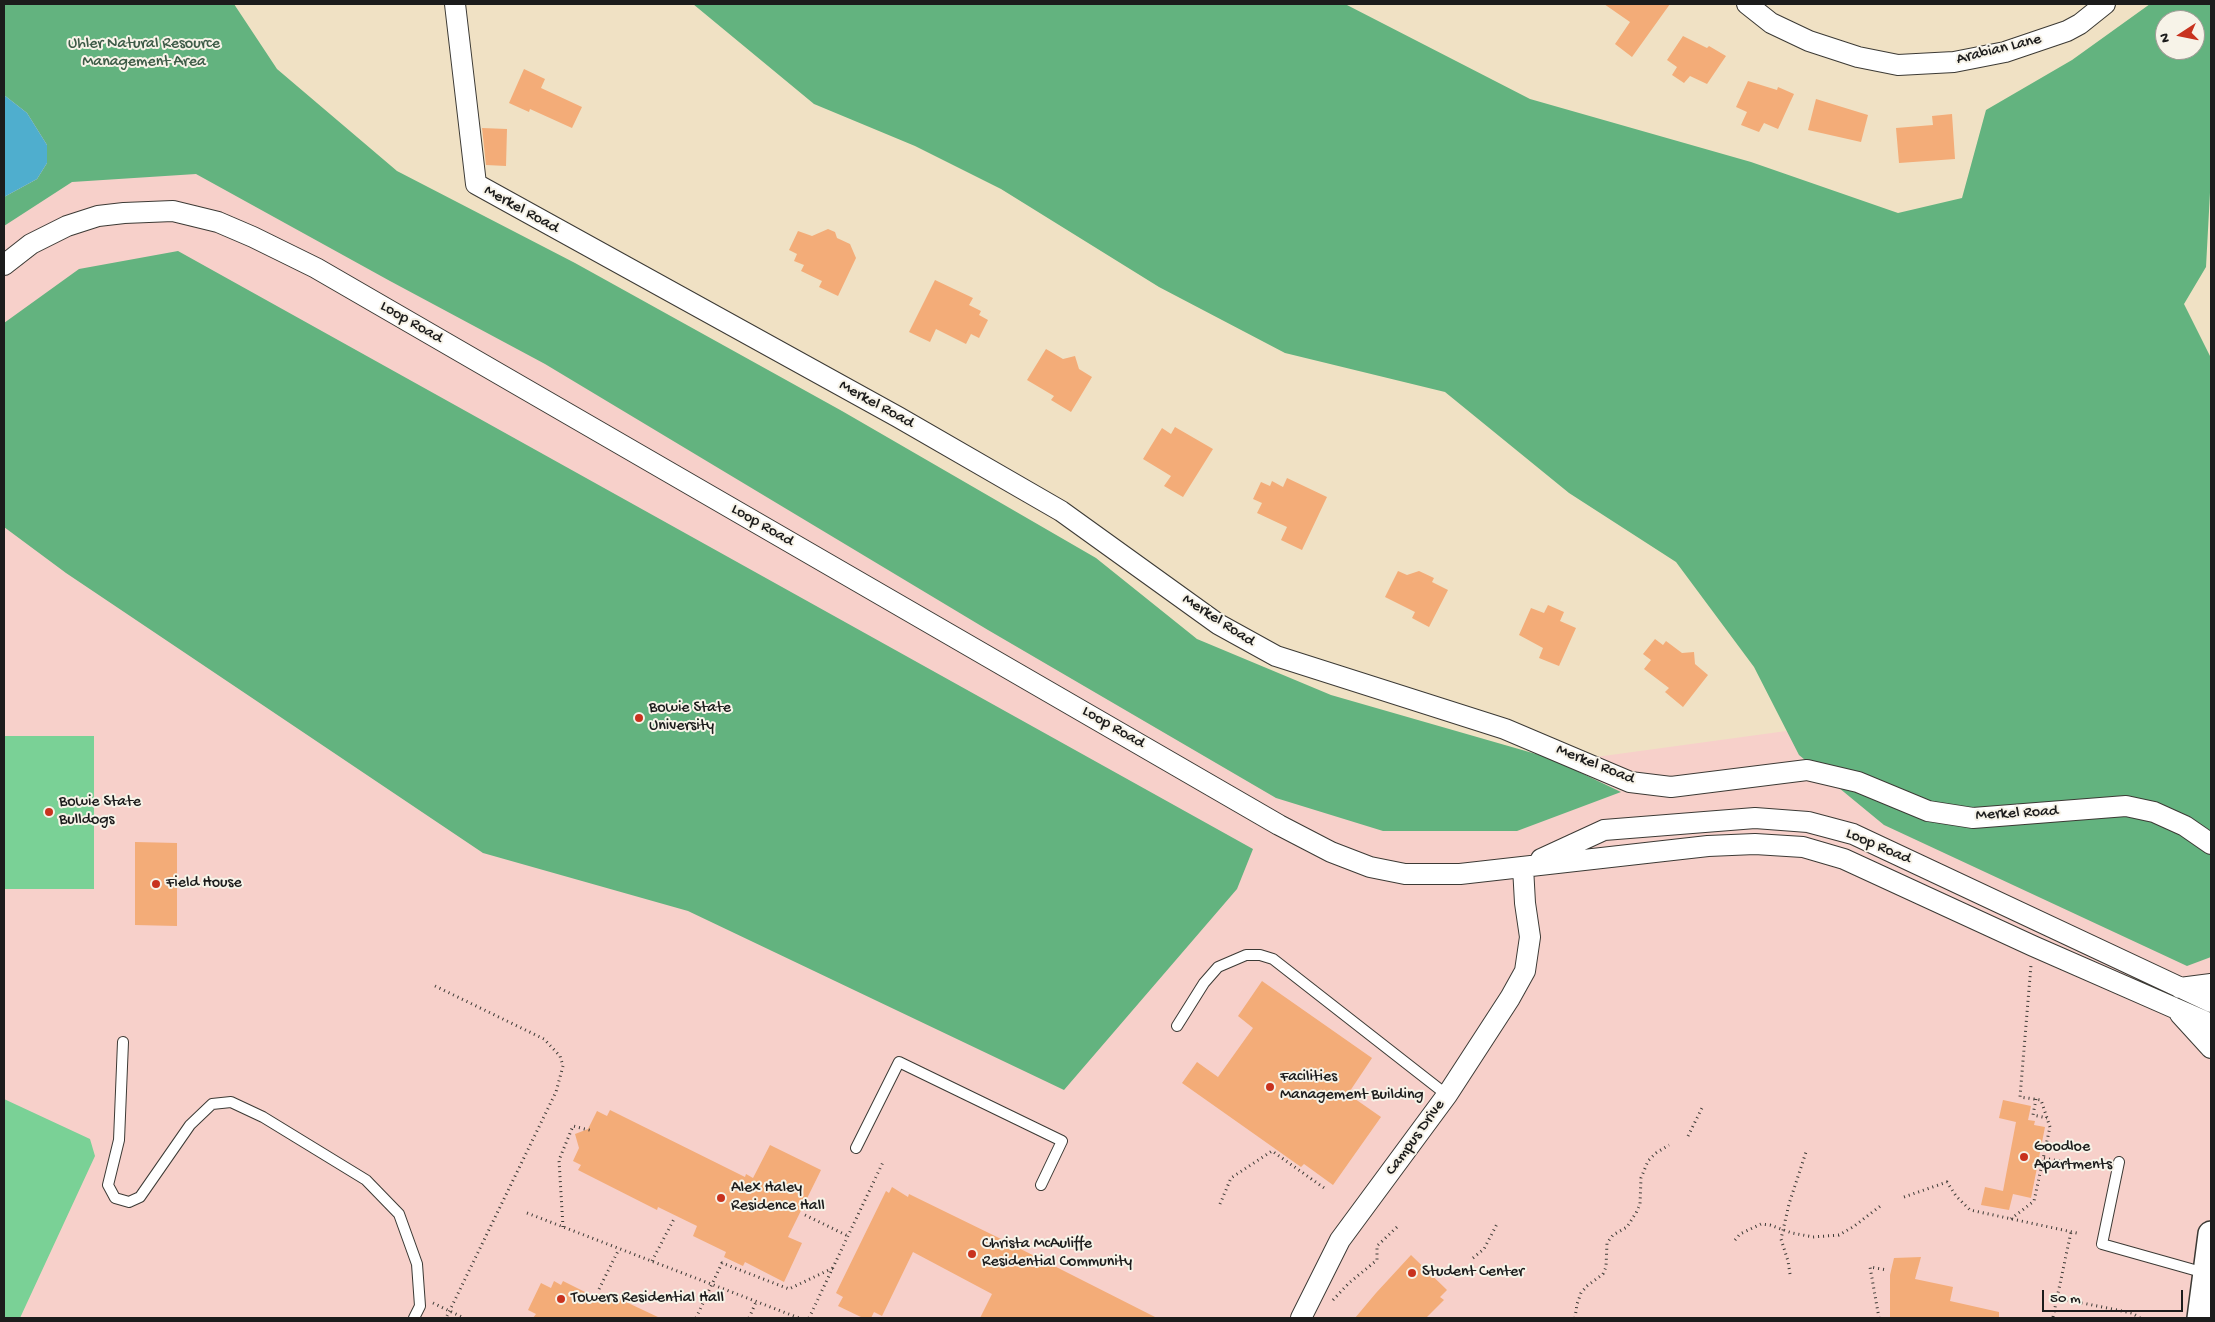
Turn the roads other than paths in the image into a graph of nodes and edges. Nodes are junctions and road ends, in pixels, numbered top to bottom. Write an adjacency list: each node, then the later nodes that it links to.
1 (455, 4): 5 (street, Merkel Road)
2 (1747, 4): 3 (street, Arabian Lane)
3 (2106, 4)
4 (4, 265): 6 (street, Loop Road)
5 (2211, 844)
6 (1523, 866): 8 (street, Loop Road); 10 (street, Loop Road); 15 (street, Campus Drive)
7 (2211, 984): 8 (street)
8 (2180, 988): 9 (street, Loop Road)
9 (2211, 1002)
10 (2174, 1007): 11 (street, Loop Road); 14 (street)
11 (2211, 1024)
12 (1177, 1026): 15 (lane)
13 (123, 1042): 21 (lane)
14 (2211, 1048)
15 (1447, 1095): 22 (street, Campus Drive)
16 (856, 1148): 18 (lane)
17 (2119, 1162): 20 (lane)
18 (1041, 1185)
19 (2211, 1234): 20 (street)
20 (2205, 1273): 23 (street)
21 (414, 1318)
22 (1301, 1318)
23 (2200, 1318)

